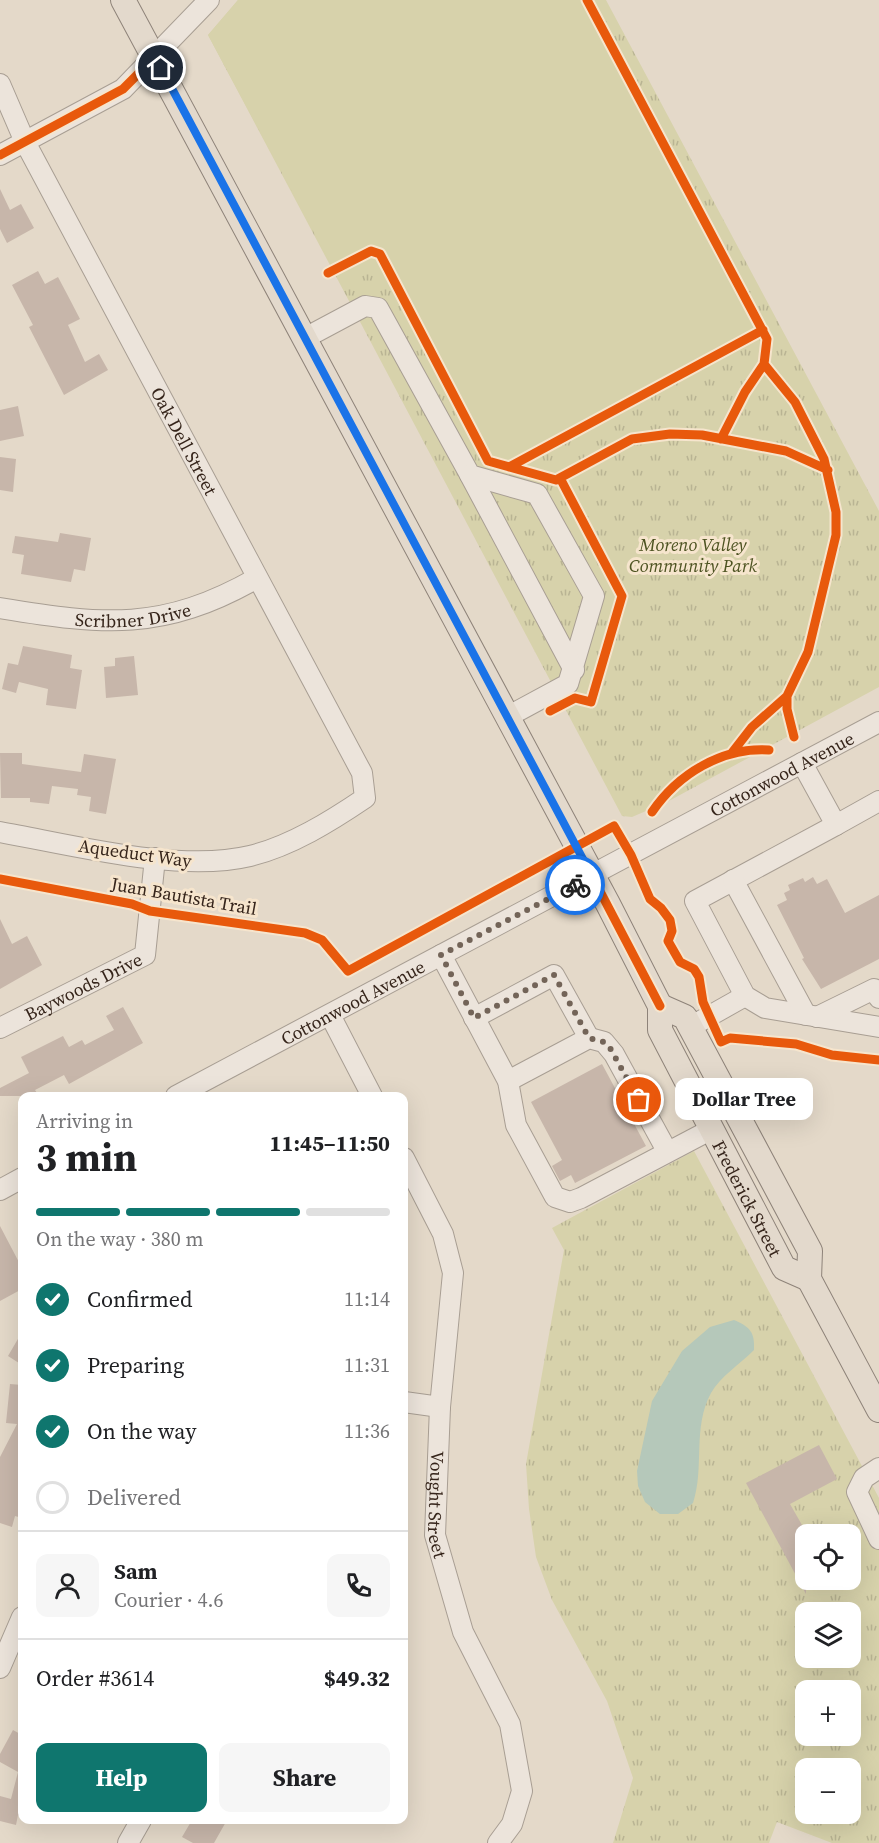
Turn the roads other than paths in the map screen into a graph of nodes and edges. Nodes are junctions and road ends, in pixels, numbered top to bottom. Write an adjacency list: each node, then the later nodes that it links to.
1 (123, 0): 3 (main road, Frederick Street)
2 (209, 0): 3 (street)
3 (155, 57): 5 (street); 7 (main road, Frederick Street)
4 (0, 84): 5 (street, Oak Dell Street)
5 (24, 142): 6 (street); 9 (street, Oak Dell Street)
6 (0, 154)
7 (305, 338): 8 (street); 12 (main road, Frederick Street)
8 (470, 475): 11 (street); 11 (street)
9 (257, 578): 10 (street, Scribner Drive); 15 (street, Oak Dell Street)
10 (0, 608)
11 (574, 670): 12 (street)
12 (507, 717): 20 (main road, Frederick Street)
13 (879, 722): 14 (street, Cottonwood Avenue)
14 (802, 763): 17 (street); 20 (street, Cottonwood Avenue)
15 (365, 798): 19 (street, Aqueduct Way)
16 (879, 801): 17 (street)
17 (836, 825): 21 (street)
18 (0, 832): 19 (street, Aqueduct Way)
19 (155, 858): 31 (street, Baywoods Drive)
20 (592, 876): 22 (street, Cottonwood Avenue); 25 (main road, Frederick Street)
21 (733, 880): 23 (street); 27 (street)
22 (441, 955): 26 (street, Cottonwood Avenue); 28 (street)
23 (745, 996): 27 (street); 29 (street)
24 (879, 998): 27 (street)
25 (660, 1006): 29 (main road, Frederick Street); 36 (main road, Frederick Street)
26 (330, 1015): 34 (street, Cottonwood Avenue); 35 (street)
27 (812, 1016): 30 (street)
28 (474, 1018): 32 (street); 33 (street)
29 (690, 1027): 41 (main road, Frederick Street)
30 (879, 1027)
31 (0, 1028)
32 (589, 1038): 33 (street); 37 (street)
33 (508, 1081): 37 (street)
34 (184, 1092)
35 (370, 1092)
36 (712, 1128): 37 (street); 41 (main road); 42 (main road, Frederick Street)
37 (667, 1150)
38 (408, 1166): 44 (street, Vought Street)
39 (18, 1180): 40 (street)
40 (0, 1190)
41 (786, 1205): 42 (main road, Frederick Street)
42 (809, 1279): 45 (main road, Frederick Street)
43 (408, 1403): 44 (street)
44 (440, 1407): 52 (street, Vought Street)
45 (879, 1410)
46 (879, 1468): 47 (street)
47 (879, 1539)
48 (18, 1626): 49 (street)
49 (0, 1668)
50 (139, 1824): 51 (street)
51 (128, 1843)
52 (498, 1843)

